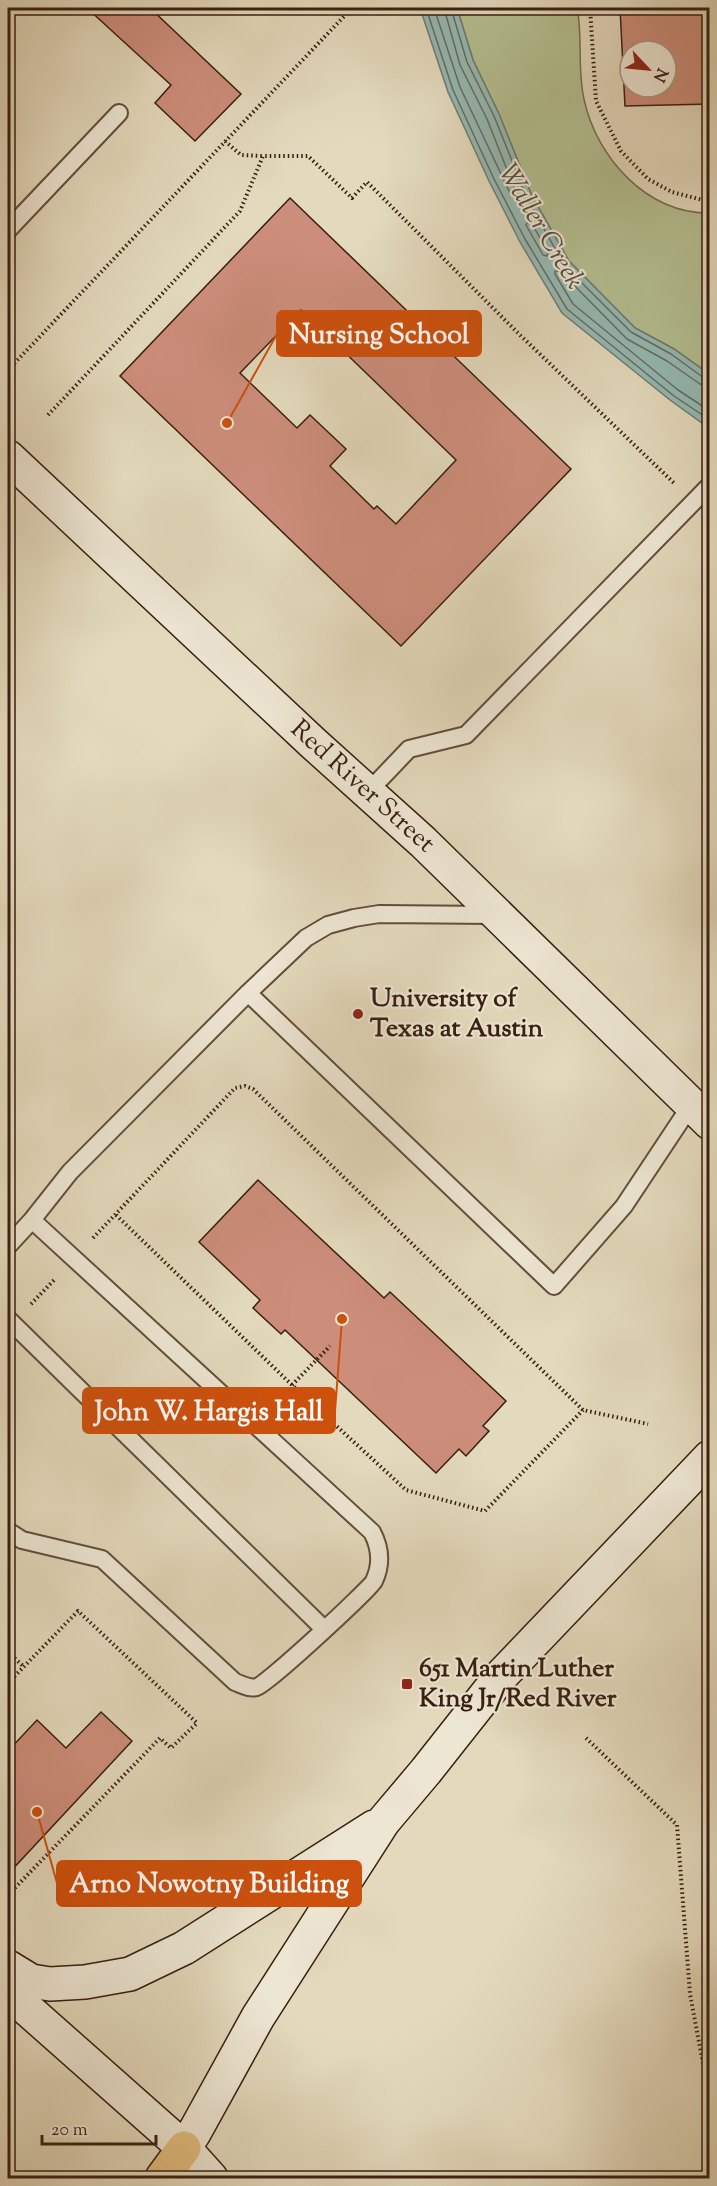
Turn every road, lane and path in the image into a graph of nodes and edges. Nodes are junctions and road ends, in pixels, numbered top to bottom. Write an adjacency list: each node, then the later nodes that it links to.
1 (352, 8): 4 (path)
2 (590, 8): 6 (path)
3 (119, 113): 7 (lane)
4 (225, 141): 5 (path); 8 (path)
5 (263, 156): 9 (path); 12 (path)
6 (710, 202)
7 (8, 230)
8 (8, 370)
9 (48, 415)
10 (8, 457): 13 (main road, Red River Street)
11 (710, 485): 12 (lane)
12 (693, 502): 13 (lane)
13 (367, 793): 14 (main road, Red River Street)
14 (498, 915): 15 (lane); 16 (main road, Red River Street)
15 (248, 993): 16 (lane); 18 (lane)
16 (700, 1114)
17 (116, 1215): 20 (path); 23 (path); 24 (path)
18 (32, 1220): 19 (lane); 20 (lane)
19 (8, 1246)
20 (74, 1258): 21 (path); 28 (lane)
21 (10, 1321): 28 (lane)
22 (330, 1346): 23 (path)
23 (292, 1385): 24 (path)
24 (583, 1410): 25 (path)
25 (648, 1424)
26 (710, 1457): 33 (main road)
27 (8, 1531): 28 (lane)
28 (324, 1629)
29 (8, 1652): 30 (path)
30 (23, 1666): 31 (path); 34 (path)
31 (8, 1683)
32 (586, 1738): 37 (path)
33 (383, 1822): 35 (main road); 38 (main road)
34 (8, 1895)
35 (8, 1967)
36 (8, 1992): 38 (main road)
37 (710, 2101)
38 (184, 2148): 39 (main road); 40 (main road)
39 (162, 2178)
40 (211, 2178)

